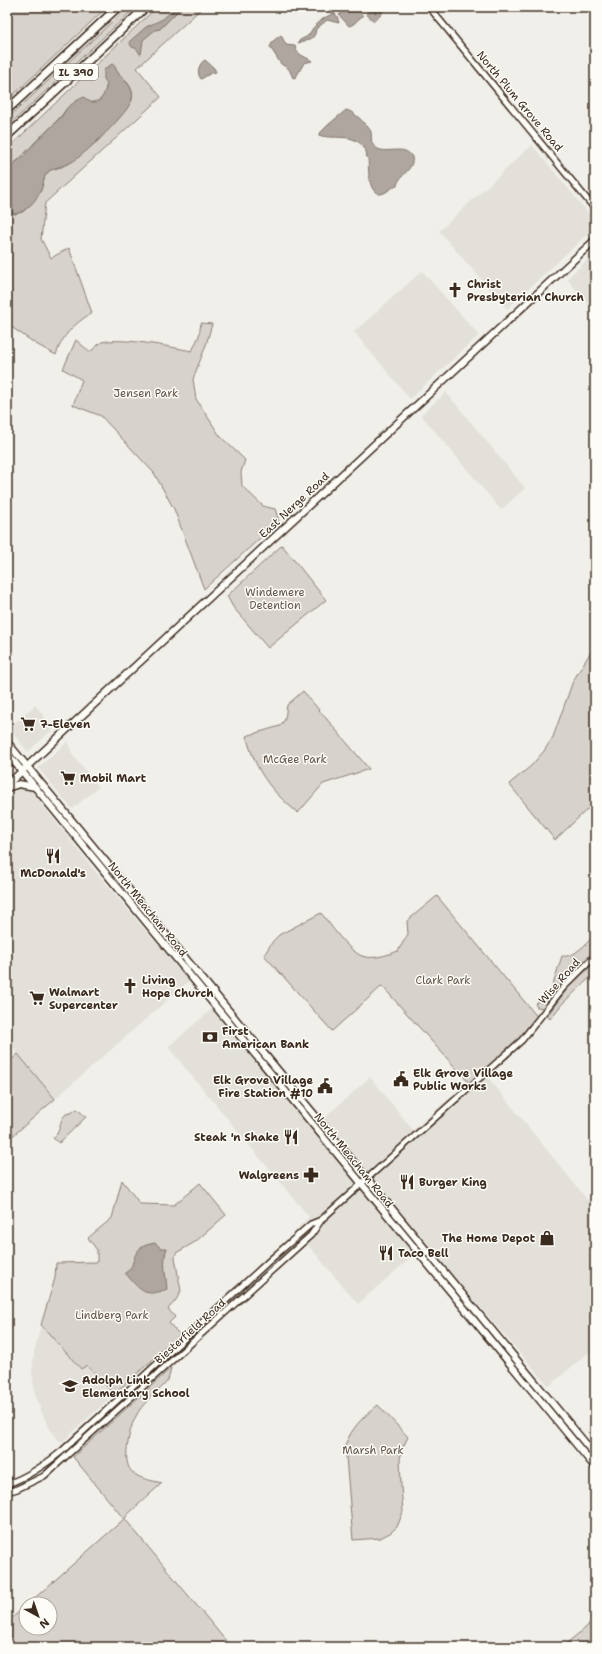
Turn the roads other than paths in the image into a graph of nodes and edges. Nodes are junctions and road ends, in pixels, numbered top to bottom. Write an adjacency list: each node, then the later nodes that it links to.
1 (118, 7): 4 (highway, IL 390)
2 (146, 7): 5 (highway, IL 390)
3 (429, 7): 6 (street, North Plum Grove Road)
4 (7, 110)
5 (8, 136)
6 (595, 209)
7 (595, 240): 10 (main road, East Nerge Road)
8 (7, 742): 10 (main road, North Meacham Road)
9 (7, 753): 11 (main road, North Meacham Road)
10 (28, 766): 11 (main road, East Nerge Road); 16 (main road, North Meacham Road)
11 (23, 771): 12 (main road, East Nerge Road); 13 (main road, North Meacham Road)
12 (7, 787): 13 (main road)
13 (35, 787): 17 (main road, North Meacham Road)
14 (595, 956): 15 (street, Wise Road)
15 (539, 1019): 16 (street, Biesterfield Road)
16 (367, 1179): 17 (street, Biesterfield Road); 19 (main road, North Meacham Road)
17 (361, 1184): 18 (street, Biesterfield Road); 20 (main road, North Meacham Road)
18 (322, 1219): 21 (street, Biesterfield Road); 22 (street, Biesterfield Road)
19 (595, 1455)
20 (595, 1467)
21 (7, 1484)
22 (7, 1492)

